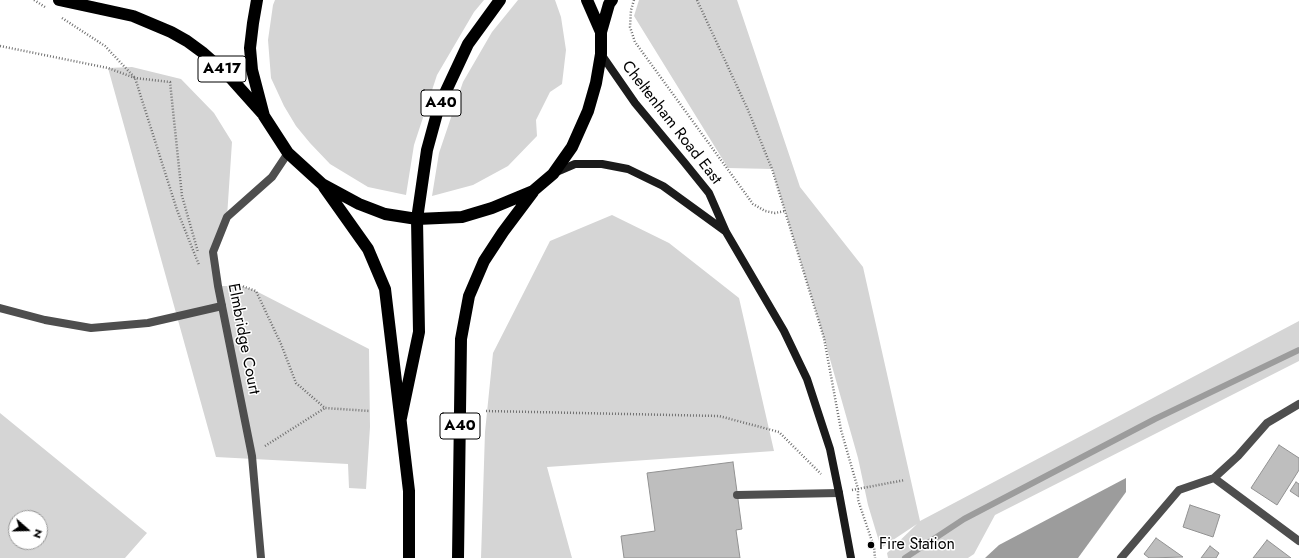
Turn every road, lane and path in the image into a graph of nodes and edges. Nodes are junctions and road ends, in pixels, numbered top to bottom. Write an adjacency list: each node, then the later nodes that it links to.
1 (34, 0): 9 (path)
2 (59, 0): 15 (highway, A417)
3 (257, 0): 15 (highway, A40)
4 (500, 0): 21 (highway, A40)
5 (587, 0): 11 (highway, A40)
6 (612, 0): 11 (highway, A40)
7 (634, 0): 20 (path)
8 (697, 0): 20 (path)
9 (47, 8)
10 (60, 17): 14 (path)
11 (601, 32): 13 (highway, A40)
12 (0, 46): 14 (path)
13 (601, 54): 17 (highway, A40); 22 (main road, Cheltenham Road East)
14 (135, 78): 14 (path)
15 (264, 116): 16 (highway, A40)
16 (288, 153): 18 (highway, A40); 23 (street, Elmbridge Court)
17 (553, 174): 19 (highway, A40); 22 (main road, Cheltenham Road East)
18 (322, 184): 21 (highway, A40); 30 (highway, A40)
19 (533, 191): 21 (highway, A40); 40 (highway, A40)
20 (785, 211): 34 (path)
21 (417, 219): 30 (highway, A40)
22 (726, 232): 35 (main road, Cheltenham Road East)
23 (218, 286): 24 (street, Elmbridge Court); 27 (path)
24 (222, 306): 25 (street); 38 (street, Elmbridge Court)
25 (0, 308)
26 (1299, 404): 32 (street)
27 (325, 408): 28 (path); 31 (path)
28 (370, 411)
29 (486, 411): 35 (path)
30 (400, 418): 39 (highway, A40)
31 (260, 449)
32 (1214, 478): 37 (street); 43 (street)
33 (905, 480): 34 (path)
34 (858, 489): 35 (path); 42 (path)
35 (840, 493): 36 (street); 41 (main road, Cheltenham Road East)
36 (737, 496)
37 (1299, 541)
38 (261, 558)
39 (409, 558)
40 (458, 558)
41 (851, 558)
42 (876, 558)
43 (1121, 558)

